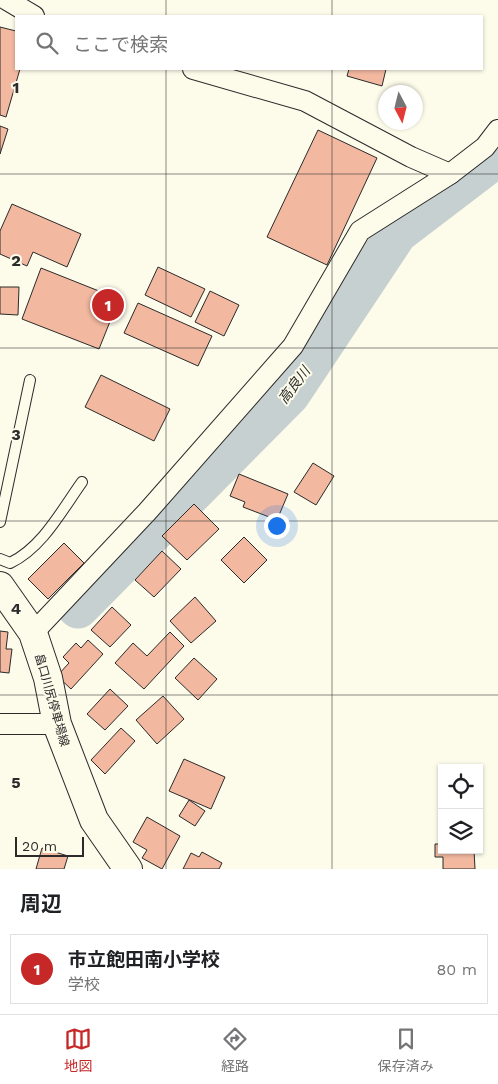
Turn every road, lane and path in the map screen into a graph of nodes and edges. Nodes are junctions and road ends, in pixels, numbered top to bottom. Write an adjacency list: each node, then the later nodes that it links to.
1 (7, 0): 2 (street)
2 (32, 15)
3 (196, 70): 5 (street)
4 (498, 130): 5 (street)
5 (450, 174): 11 (street)
6 (30, 380): 8 (lane)
7 (82, 482): 9 (lane)
8 (0, 522)
9 (0, 559)
10 (0, 586): 11 (main road, 畠口川尻停車場線)
11 (32, 633): 13 (main road, 畠口川尻停車場線)
12 (0, 724): 13 (street)
13 (57, 724): 14 (main road, 畠口川尻停車場線)
14 (128, 869)

